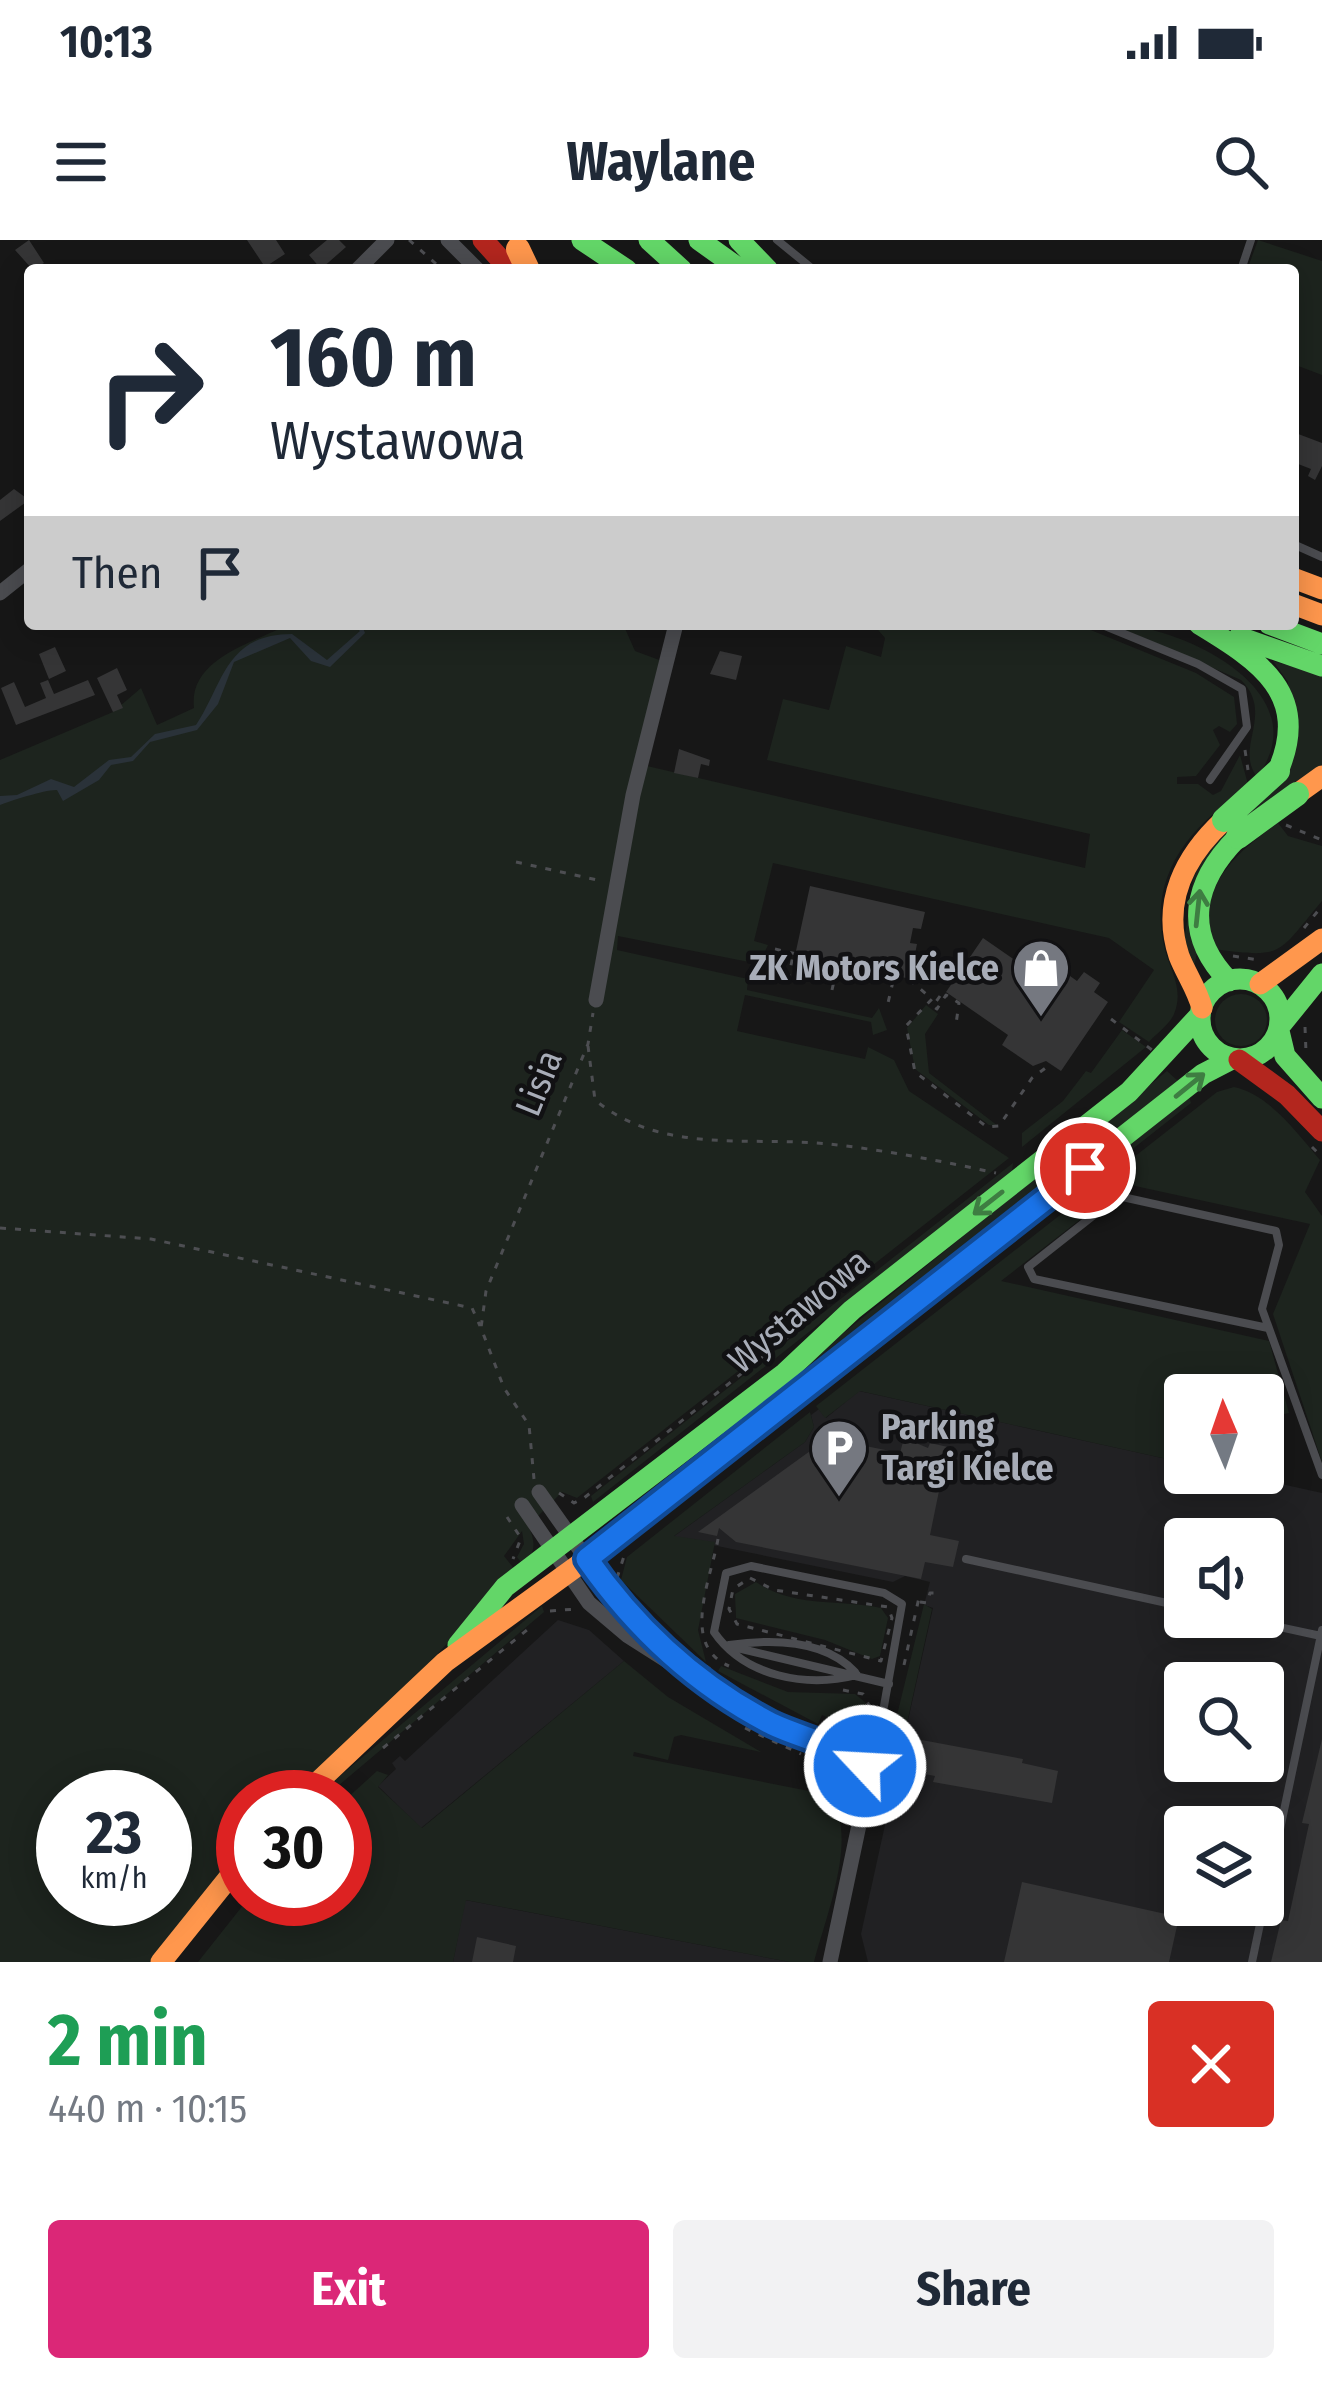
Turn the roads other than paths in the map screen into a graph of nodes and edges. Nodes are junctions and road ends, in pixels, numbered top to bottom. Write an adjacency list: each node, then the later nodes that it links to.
1 (388, 240): 11 (street)
2 (448, 240): 12 (street)
3 (483, 240): 10 (main road)
4 (649, 240): 14 (main road)
5 (682, 240): 15 (main road)
6 (699, 240): 16 (main road)
7 (739, 240): 17 (main road)
8 (777, 240): 18 (lane)
9 (590, 245): 13 (main road)
10 (515, 258)
11 (363, 264)
12 (472, 264)
13 (618, 264)
14 (675, 264)
15 (710, 264)
16 (733, 264)
17 (762, 264)
18 (807, 264)
19 (24, 574): 20 (street)
20 (0, 593)
21 (674, 630): 35 (street)
22 (1115, 630): 29 (lane)
23 (1209, 630): 30 (main road, bridge)
24 (1217, 630): 27 (main road)
25 (1285, 630): 26 (main road)
26 (1322, 644)
27 (1322, 666)
28 (1322, 776): 30 (main road, bridge)
29 (1210, 780)
30 (1231, 828): 33 (main road, one-way to 30); 36 (main road)
31 (1322, 939): 34 (main road)
32 (1322, 974): 37 (main road)
33 (1229, 981): 34 (main road); 36 (main road)
34 (1260, 984): 37 (main road)
35 (596, 1000)
36 (1201, 1011): 38 (main road); 45 (main road, Wystawowa, one-way to 45)
37 (1279, 1029): 38 (main road); 39 (main road)
38 (1235, 1059): 40 (main road); 47 (main road, Wystawowa, one-way to 38)
39 (1322, 1098)
40 (1322, 1131)
41 (1268, 1328): 41 (lane); 42 (lane)
42 (1322, 1475)
43 (538, 1492): 45 (street)
44 (522, 1505): 45 (street)
45 (562, 1544): 47 (street); 52 (main road, Wystawowa)
46 (966, 1559): 48 (lane)
47 (577, 1567): 52 (main road, Wystawowa); 55 (street)
48 (1164, 1601)
49 (1284, 1627): 50 (lane)
50 (1322, 1634): 60 (lane)
51 (728, 1646): 53 (lane); 53 (lane); 53 (lane); 54 (lane)
52 (445, 1662): 56 (main road, Wystawowa)
53 (857, 1675): 54 (lane)
54 (890, 1684): 55 (lane)
55 (862, 1764): 59 (street)
56 (331, 1770)
57 (216, 1894): 58 (main road)
58 (161, 1962)
59 (830, 1962)
60 (1252, 1962)

